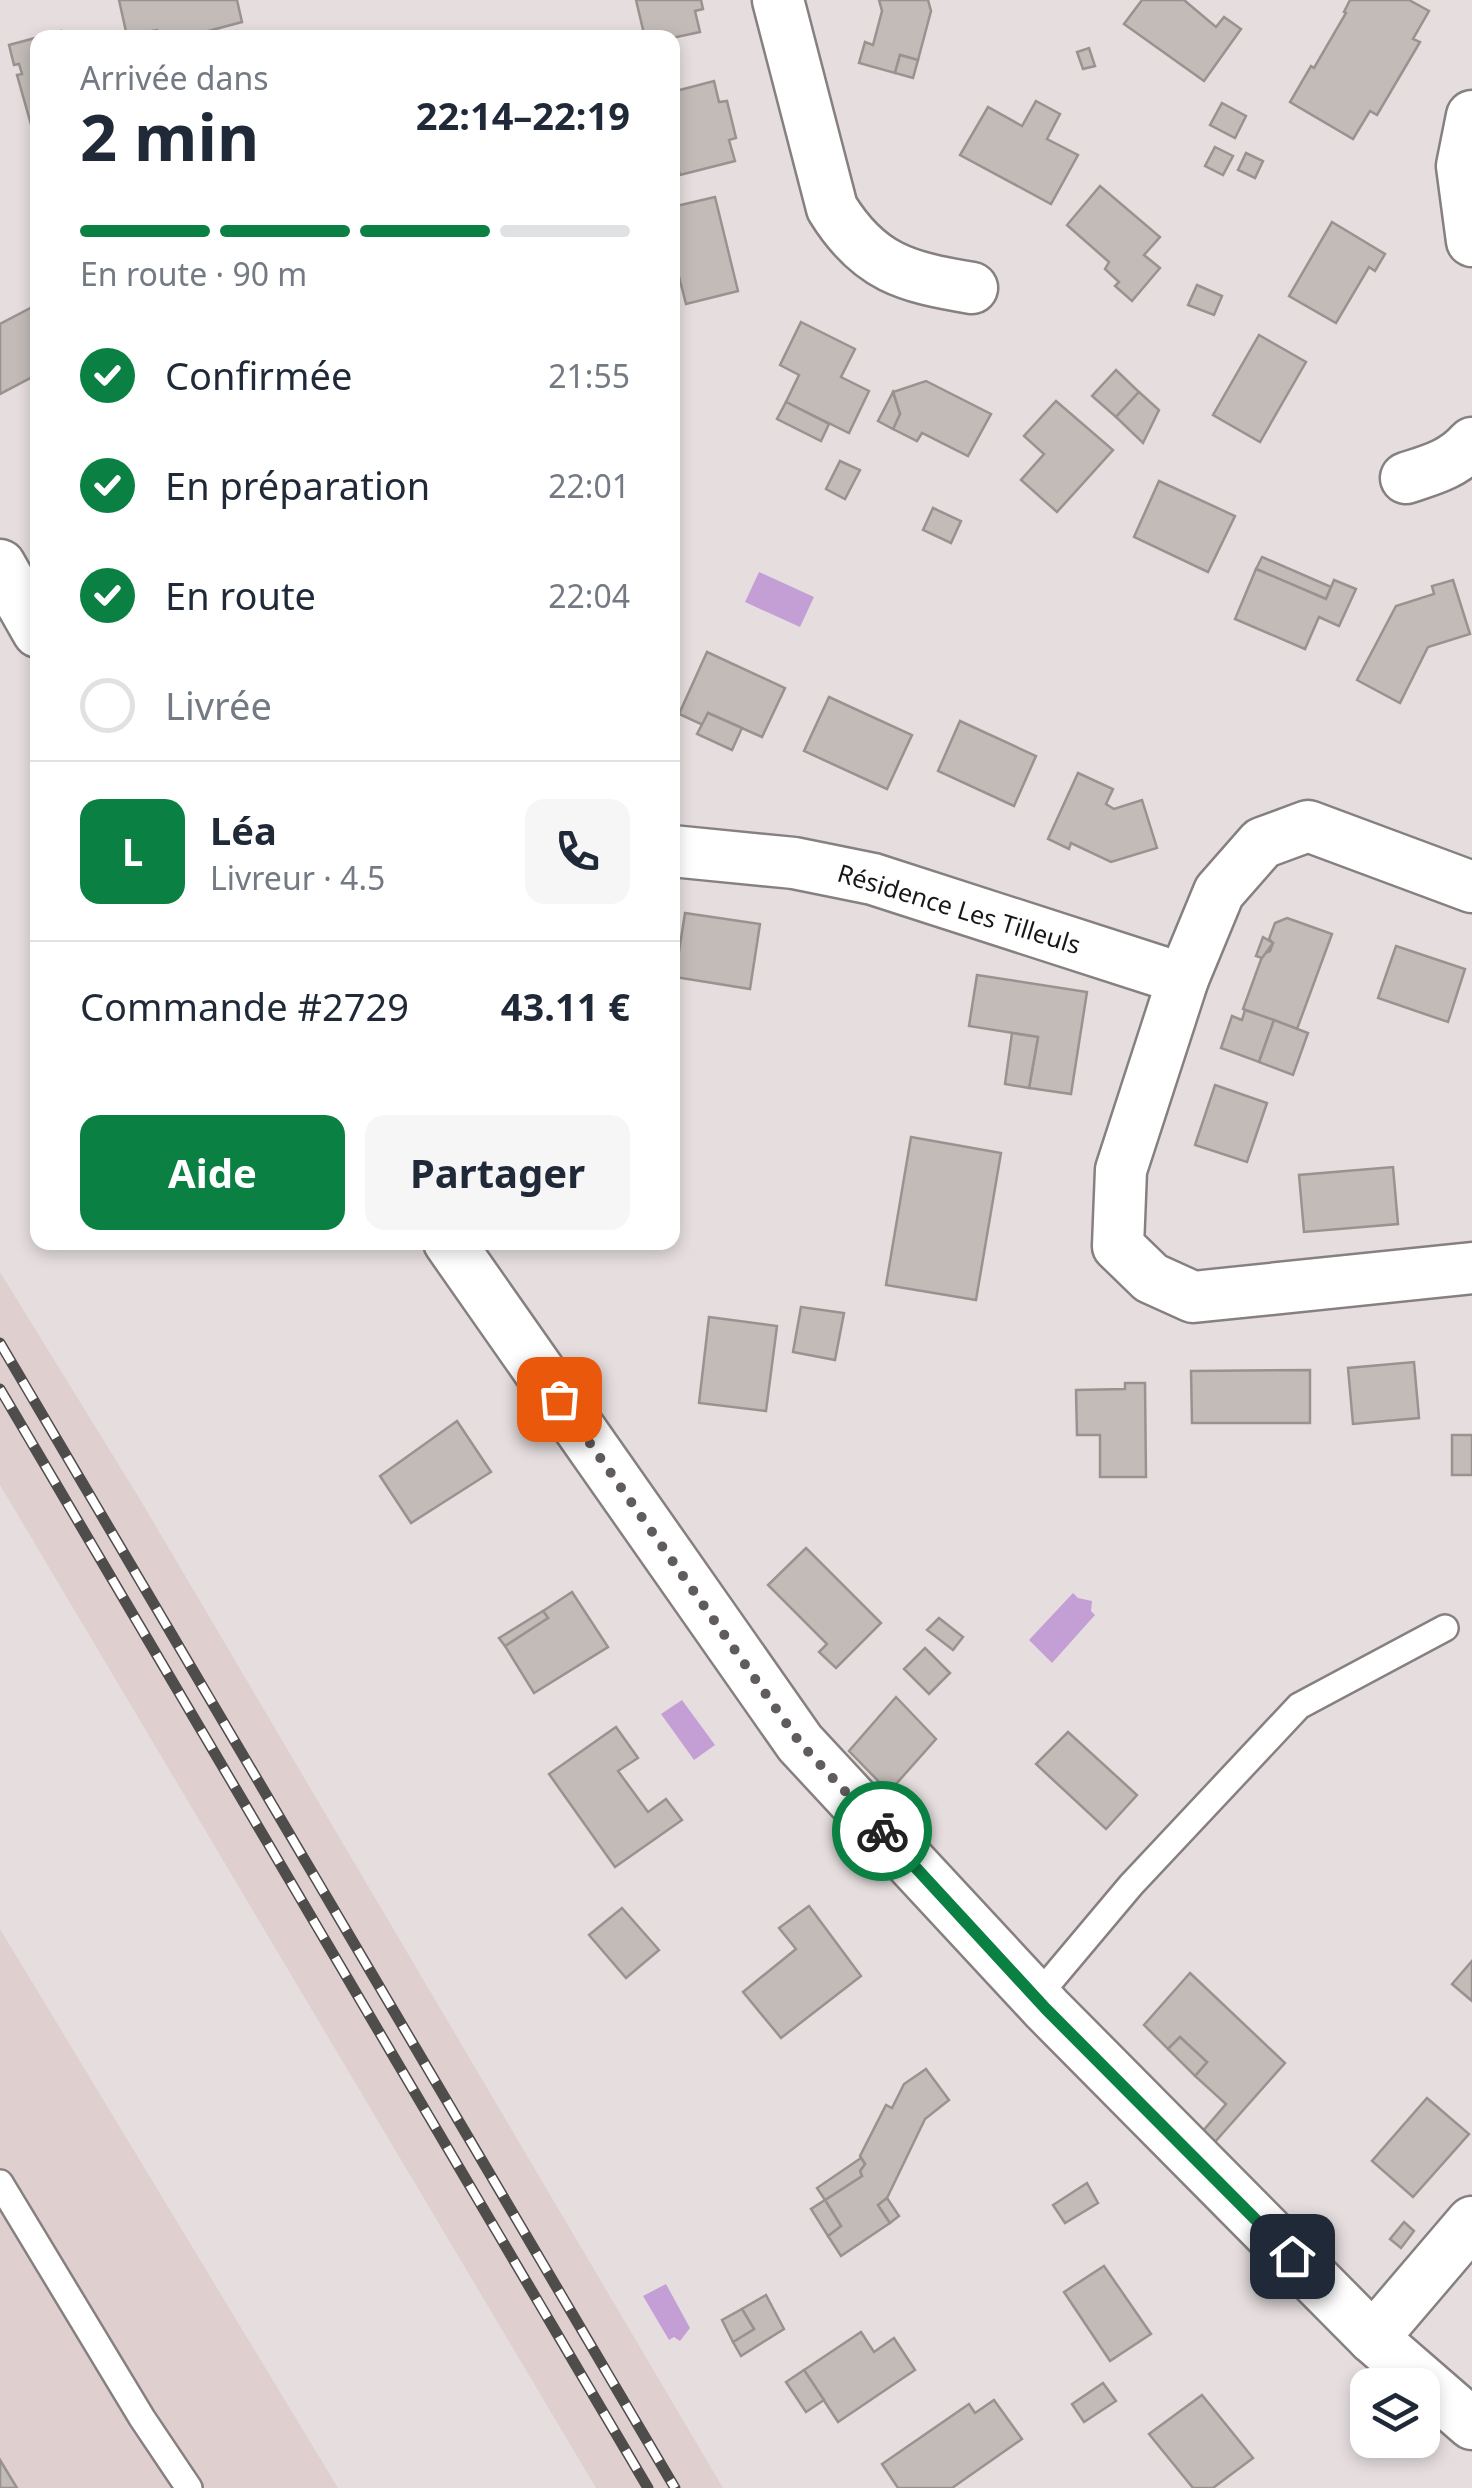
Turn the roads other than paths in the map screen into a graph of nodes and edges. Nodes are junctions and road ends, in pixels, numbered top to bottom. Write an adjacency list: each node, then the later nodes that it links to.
1 (778, 0): 4 (street)
2 (1472, 116): 3 (street)
3 (1472, 241)
4 (972, 288)
5 (1472, 443): 6 (street)
6 (1406, 478)
7 (0, 565): 8 (street)
8 (30, 618)
9 (680, 852): 11 (street, Résidence Les Tilleuls)
10 (1472, 887): 11 (street)
11 (1182, 979): 13 (street)
12 (456, 1250): 15 (street)
13 (1472, 1268)
14 (1445, 1628): 15 (lane)
15 (1036, 1998): 18 (street)
16 (0, 2183): 20 (lane)
17 (1472, 2222): 18 (street)
18 (1374, 2338): 19 (street)
19 (1472, 2424)
20 (188, 2488)

